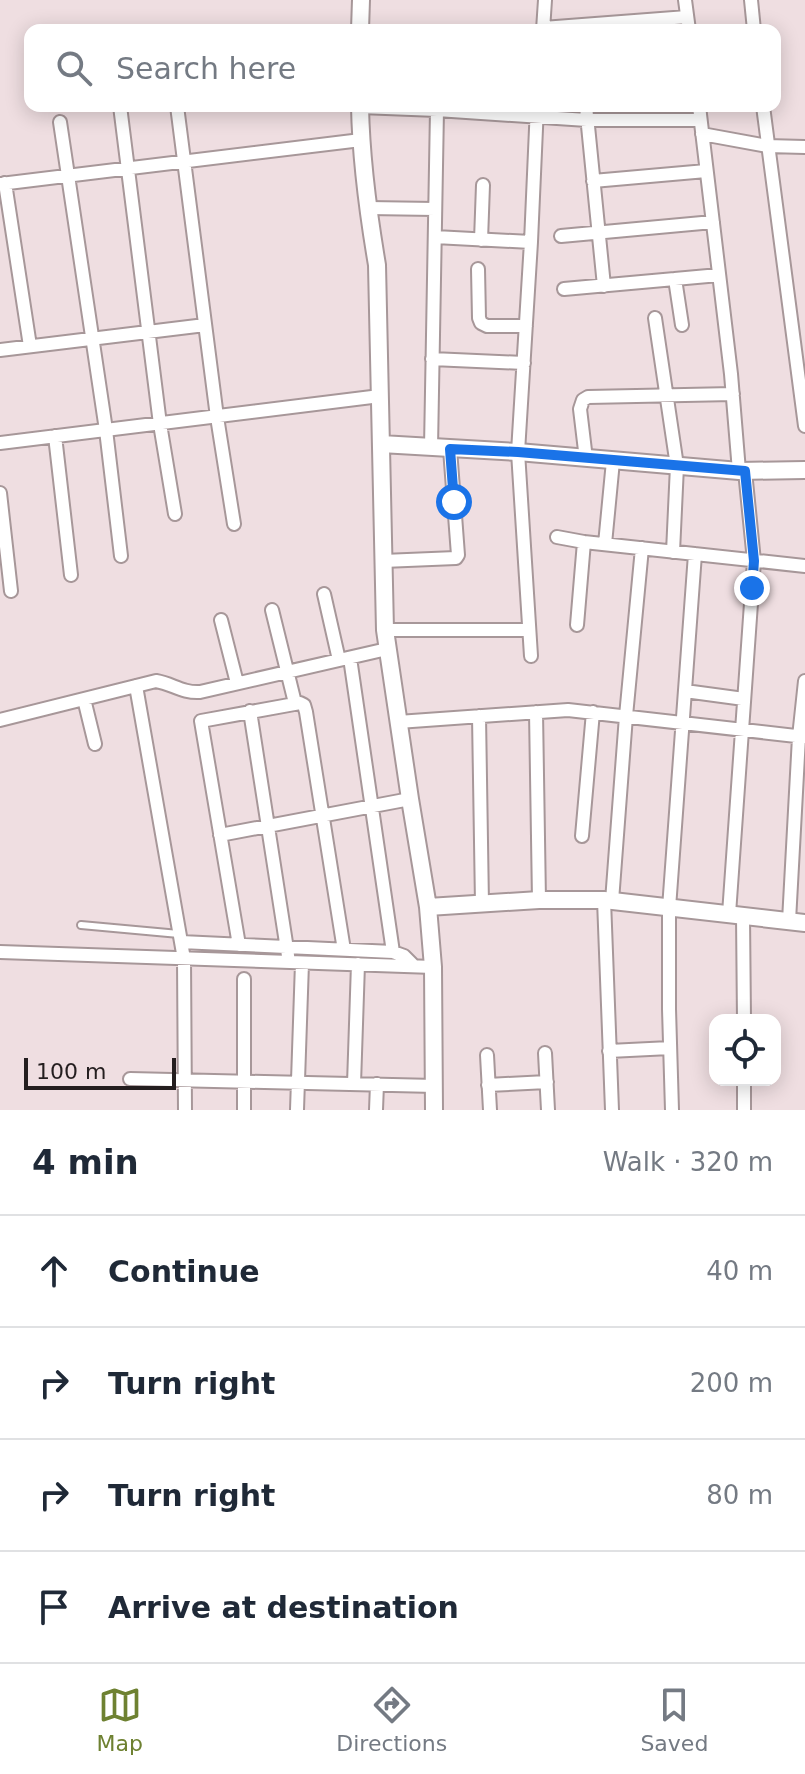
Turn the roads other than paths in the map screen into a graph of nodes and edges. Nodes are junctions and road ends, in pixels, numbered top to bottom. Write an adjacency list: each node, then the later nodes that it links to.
1 (361, 0): 6 (street)
2 (545, 0): 7 (street)
3 (685, 0): 5 (street)
4 (751, 0): 9 (street)
5 (688, 23): 8 (street)
6 (360, 24)
7 (543, 24)
8 (666, 24)
9 (753, 24)
10 (121, 112): 26 (street)
11 (178, 112): 25 (street)
12 (360, 112): 22 (street)
13 (437, 112): 33 (street)
14 (537, 112): 39 (street)
15 (562, 112): 18 (street)
16 (699, 112): 19 (street)
17 (764, 112): 23 (street)
18 (587, 113): 19 (street); 29 (street)
19 (700, 120): 21 (street)
20 (60, 122): 28 (street)
21 (702, 134): 23 (street); 27 (street)
22 (361, 140): 25 (street); 32 (street)
23 (767, 146): 24 (street); 60 (street)
24 (805, 147)
25 (184, 161): 26 (street); 46 (street)
26 (128, 168): 28 (street); 49 (street)
27 (706, 171): 29 (street); 34 (street)
28 (68, 175): 30 (street); 50 (street)
29 (593, 181): 35 (street)
30 (3, 183): 51 (street)
31 (483, 185): 38 (street)
32 (368, 208): 33 (street); 57 (street)
33 (435, 209): 37 (street)
34 (713, 222): 35 (street); 41 (street)
35 (598, 233): 36 (street); 43 (street)
36 (561, 236)
37 (435, 237): 38 (street); 53 (street)
38 (481, 240): 39 (street)
39 (531, 242): 48 (street)
40 (478, 269): 48 (street)
41 (719, 275): 42 (street); 56 (street)
42 (675, 279): 43 (street); 47 (street)
43 (604, 286): 44 (street)
44 (564, 289)
45 (655, 318): 55 (street)
46 (205, 325): 49 (street); 58 (street)
47 (682, 325)
48 (526, 326): 54 (street)
49 (149, 332): 50 (street); 59 (street)
50 (93, 339): 51 (street); 61 (street)
51 (30, 346): 52 (street)
52 (0, 350)
53 (432, 359): 54 (street); 65 (street)
54 (524, 363): 67 (street)
55 (666, 394): 56 (street); 68 (street); 70 (street)
56 (733, 394): 72 (street)
57 (380, 396): 58 (street); 64 (street)
58 (217, 417): 59 (street); 75 (street)
59 (160, 424): 61 (street); 74 (street)
60 (805, 426)
61 (106, 430): 62 (street); 82 (street)
62 (55, 436): 63 (street); 86 (street)
63 (0, 443)
64 (381, 444): 65 (street); 83 (street)
65 (431, 448): 66 (street)
66 (450, 449): 67 (street); 83 (street)
67 (518, 452): 68 (street); 93 (street)
68 (586, 459): 69 (street)
69 (613, 461): 70 (street); 78 (street)
70 (677, 466): 72 (street); 80 (street)
71 (805, 470): 72 (street)
72 (742, 471): 84 (street)
73 (0, 493): 87 (street)
74 (175, 514)
75 (234, 524)
76 (557, 537): 77 (street)
77 (584, 542): 78 (street); 91 (street)
78 (605, 544): 79 (street)
79 (642, 548): 80 (street); 109 (street)
80 (673, 552): 81 (street)
81 (695, 554): 84 (street); 101 (street)
82 (121, 556)
83 (383, 561): 92 (street)
84 (754, 561): 85 (street); 103 (street)
85 (805, 566)
86 (71, 575)
87 (11, 591)
88 (324, 594): 96 (street)
89 (272, 610): 97 (street)
90 (221, 620): 99 (street)
91 (577, 625)
92 (385, 630): 93 (street); 94 (street)
93 (529, 630): 95 (street)
94 (387, 649): 96 (street); 111 (street)
95 (531, 656)
96 (345, 659): 97 (street); 117 (street)
97 (288, 672): 99 (street); 104 (street)
98 (805, 681): 114 (street)
99 (237, 683): 100 (street)
100 (136, 686): 102 (street); 130 (street)
101 (685, 691): 103 (street); 112 (street)
102 (84, 699): 110 (street); 115 (street)
103 (744, 699): 113 (street)
104 (295, 703): 105 (street); 118 (street)
105 (250, 711): 119 (street); 120 (street)
106 (536, 712): 107 (street); 108 (street); 122 (street)
107 (593, 712): 109 (street); 121 (street)
108 (479, 716): 111 (street); 124 (street)
109 (626, 716): 112 (street); 123 (street)
110 (0, 720)
111 (398, 722): 116 (street)
112 (682, 723): 113 (street); 126 (street)
113 (742, 730): 114 (street); 127 (street)
114 (802, 737): 128 (street)
115 (95, 744)
116 (410, 799): 117 (street); 125 (street)
117 (372, 807): 118 (street); 135 (street)
118 (323, 816): 119 (street); 133 (street)
119 (268, 826): 120 (street); 132 (street)
120 (220, 835): 131 (street)
121 (582, 836)
122 (539, 900): 123 (street); 124 (street)
123 (608, 901): 126 (street); 144 (street)
124 (482, 904): 125 (street)
125 (428, 907): 140 (street)
126 (669, 908): 127 (street); 143 (street)
127 (736, 915): 128 (street); 142 (street)
128 (797, 922)
129 (81, 925): 130 (lane)
130 (180, 938): 131 (street); 136 (street)
131 (239, 945): 132 (street)
132 (287, 947): 133 (street); 137 (street)
133 (344, 950): 135 (street)
134 (0, 952): 136 (street)
135 (393, 952): 139 (street)
136 (184, 959): 137 (street); 148 (street)
137 (296, 962): 138 (street); 151 (street)
138 (358, 964): 139 (street); 152 (street)
139 (414, 966): 140 (street)
140 (433, 967): 155 (street)
141 (244, 979): 149 (street)
142 (744, 1014)
143 (670, 1048): 144 (street); 165 (street)
144 (609, 1051): 164 (street)
145 (545, 1053): 150 (street)
146 (487, 1055): 154 (street)
147 (130, 1079): 148 (street)
148 (185, 1081): 149 (street); 157 (street)
149 (245, 1082): 151 (street); 158 (street)
150 (547, 1082): 154 (street); 163 (street)
151 (298, 1083): 152 (street); 159 (street)
152 (354, 1084): 153 (street)
153 (377, 1084): 155 (street); 160 (street)
154 (488, 1085): 162 (street)
155 (435, 1086): 161 (street)
156 (744, 1086): 166 (street)
157 (185, 1110)
158 (244, 1110)
159 (297, 1110)
160 (376, 1110)
161 (434, 1110)
162 (490, 1110)
163 (548, 1110)
164 (612, 1110)
165 (672, 1110)
166 (744, 1110)

